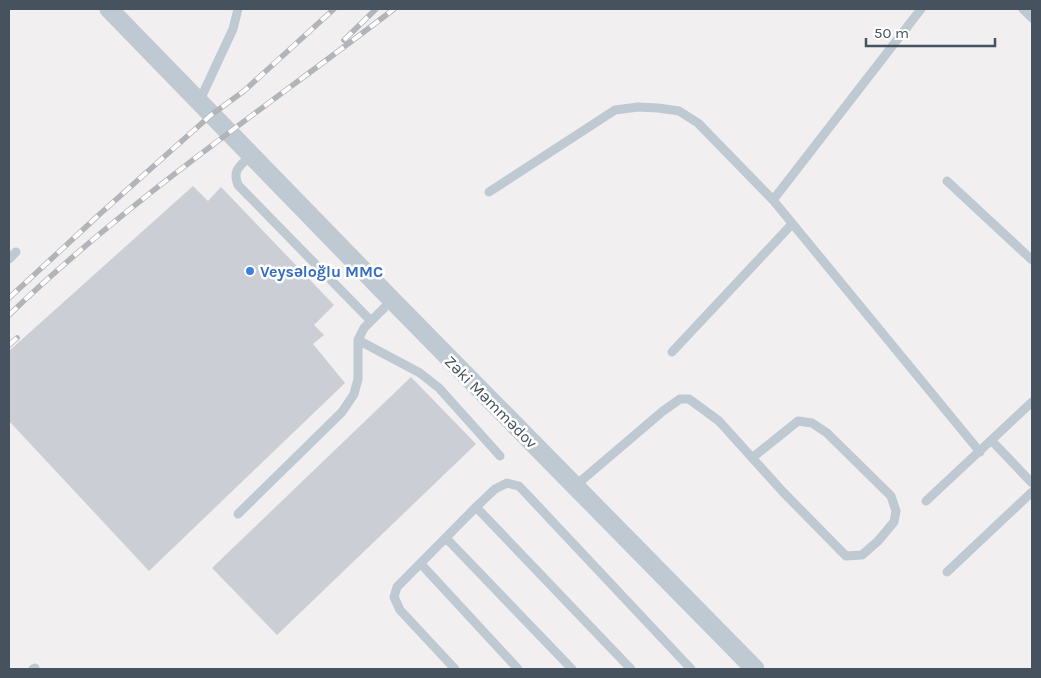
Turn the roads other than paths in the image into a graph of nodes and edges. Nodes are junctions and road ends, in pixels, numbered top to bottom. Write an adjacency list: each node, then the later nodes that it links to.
1 (109, 9): 6 (street, Zəki Məmmədov)
2 (238, 9): 6 (lane)
3 (921, 9): 10 (lane)
4 (1023, 9): 5 (lane)
5 (1032, 18)
6 (199, 103): 7 (street, Zəki Məmmədov)
7 (251, 155): 15 (street, Zəki Məmmədov); 16 (lane)
8 (948, 181): 14 (lane)
9 (489, 192): 10 (lane)
10 (773, 200): 11 (lane)
11 (792, 224): 18 (lane); 21 (lane)
12 (16, 252): 13 (lane)
13 (9, 259)
14 (1032, 260)
15 (392, 300): 16 (lane); 25 (street, Zəki Məmmədov)
16 (371, 321): 17 (lane)
17 (358, 340): 22 (lane); 29 (lane)
18 (672, 352)
19 (1032, 402): 20 (lane)
20 (992, 441): 21 (lane); 24 (lane)
21 (980, 452): 27 (lane)
22 (500, 456)
23 (752, 458): 23 (lane); 25 (lane)
24 (1032, 483)
25 (575, 486): 38 (street, Zəki Məmmədov)
26 (1032, 492): 32 (lane)
27 (926, 501)
28 (476, 507): 30 (lane); 36 (lane); 37 (lane)
29 (238, 514)
30 (446, 538): 31 (lane); 35 (lane)
31 (421, 564): 33 (lane); 34 (lane)
32 (947, 572)
33 (455, 669)
34 (518, 669)
35 (572, 669)
36 (631, 669)
37 (691, 669)
38 (755, 669)

